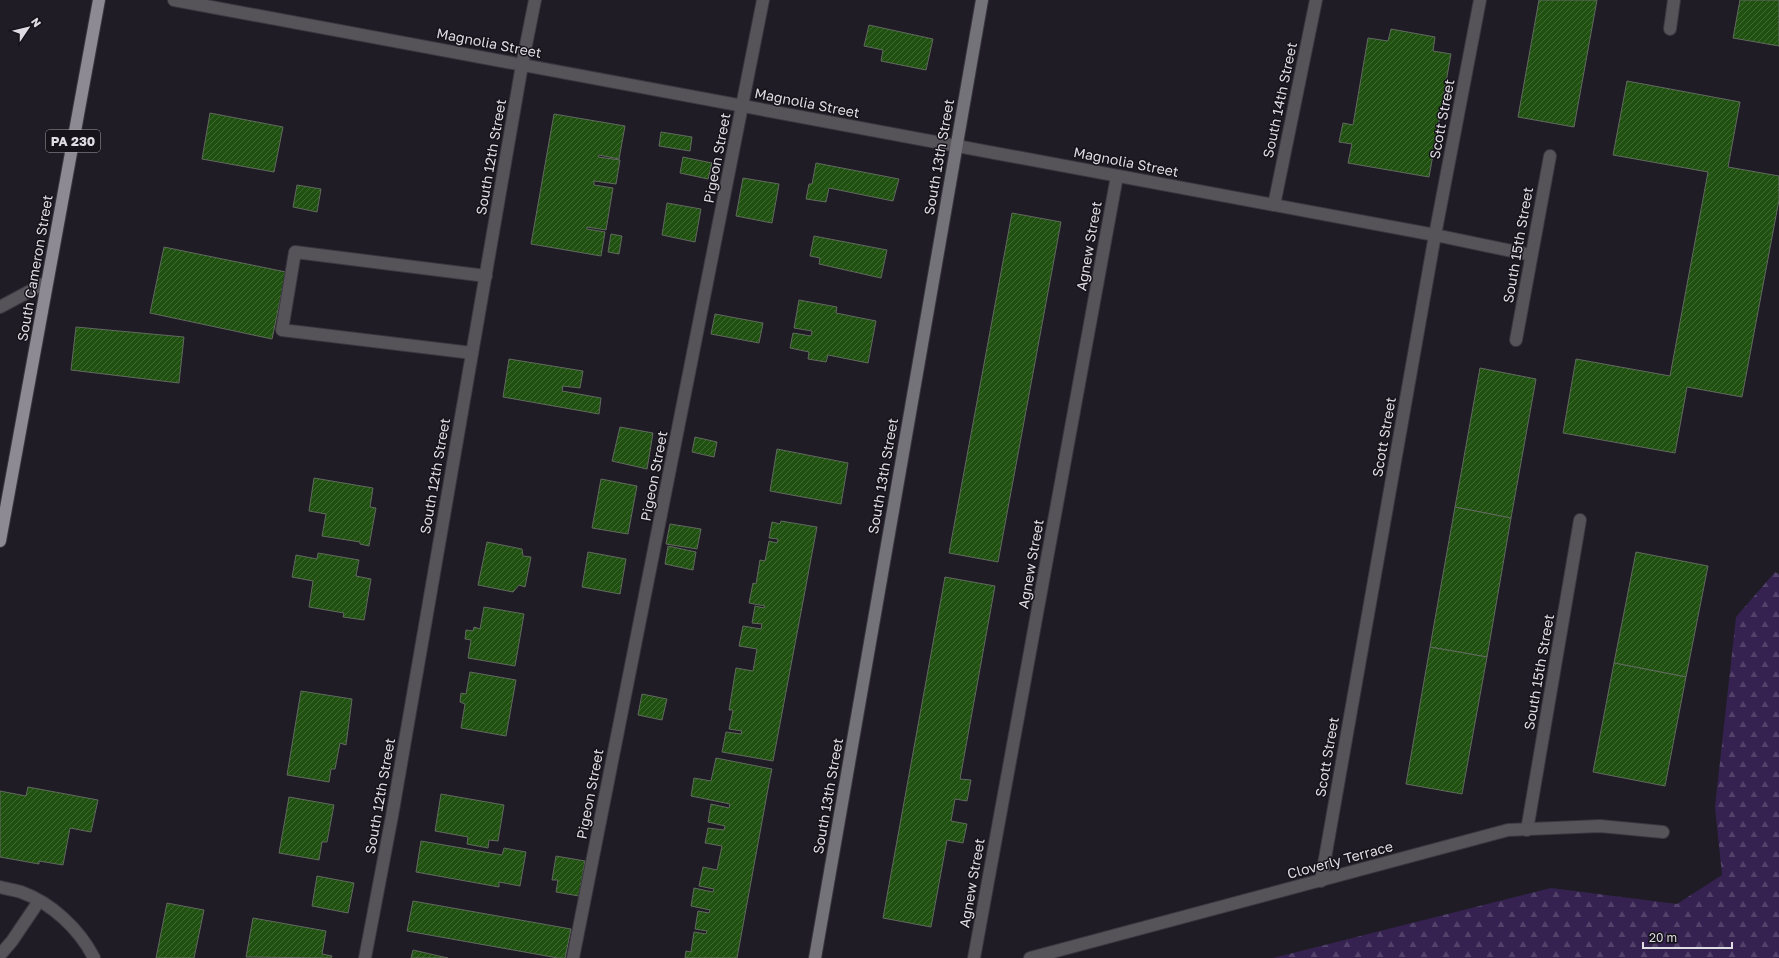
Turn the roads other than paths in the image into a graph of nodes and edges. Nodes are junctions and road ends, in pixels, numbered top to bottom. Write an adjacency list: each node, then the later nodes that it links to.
1 (99, 0): 19 (main road, South Cameron Street / PA 230)
2 (174, 0): 10 (street, Magnolia Street)
3 (535, 0): 10 (street, South 12th Street)
4 (763, 0): 11 (street, Pigeon Street)
5 (982, 0): 12 (street, South 13th Street)
6 (1316, 0): 15 (street, South 14th Street)
7 (1480, 0): 16 (street, Scott Street)
8 (1674, 0): 9 (street)
9 (1670, 28)
10 (522, 65): 11 (street, Magnolia Street); 18 (street, South 12th Street)
11 (743, 106): 12 (street, Magnolia Street); 33 (street, Pigeon Street)
12 (956, 146): 14 (street, Magnolia Street); 34 (street, South 13th Street)
13 (1550, 156): 17 (street, South 15th Street)
14 (1117, 176): 15 (street, Magnolia Street); 35 (street, Agnew Street)
15 (1274, 205): 16 (street, Magnolia Street)
16 (1435, 235): 17 (street, Magnolia Street); 27 (street, Scott Street)
17 (1531, 255): 21 (street, South 15th Street)
18 (486, 276): 22 (street, South 12th Street); 22 (street)
19 (47, 282): 20 (street); 24 (main road, South Cameron Street / PA 230)
20 (0, 307)
21 (1516, 340)
22 (472, 353): 32 (street, South 12th Street)
23 (1580, 520): 25 (street, South 15th Street)
24 (0, 541)
25 (1527, 830): 26 (street, Cloverly Terrace); 27 (street, Cloverly Terrace)
26 (1663, 832)
27 (1321, 881): 36 (street, Cloverly Terrace)
28 (0, 887): 29 (street)
29 (39, 901): 30 (street); 31 (street)
30 (0, 955)
31 (94, 958)
32 (365, 958)
33 (573, 958)
34 (815, 958)
35 (974, 958)
36 (1030, 958)

